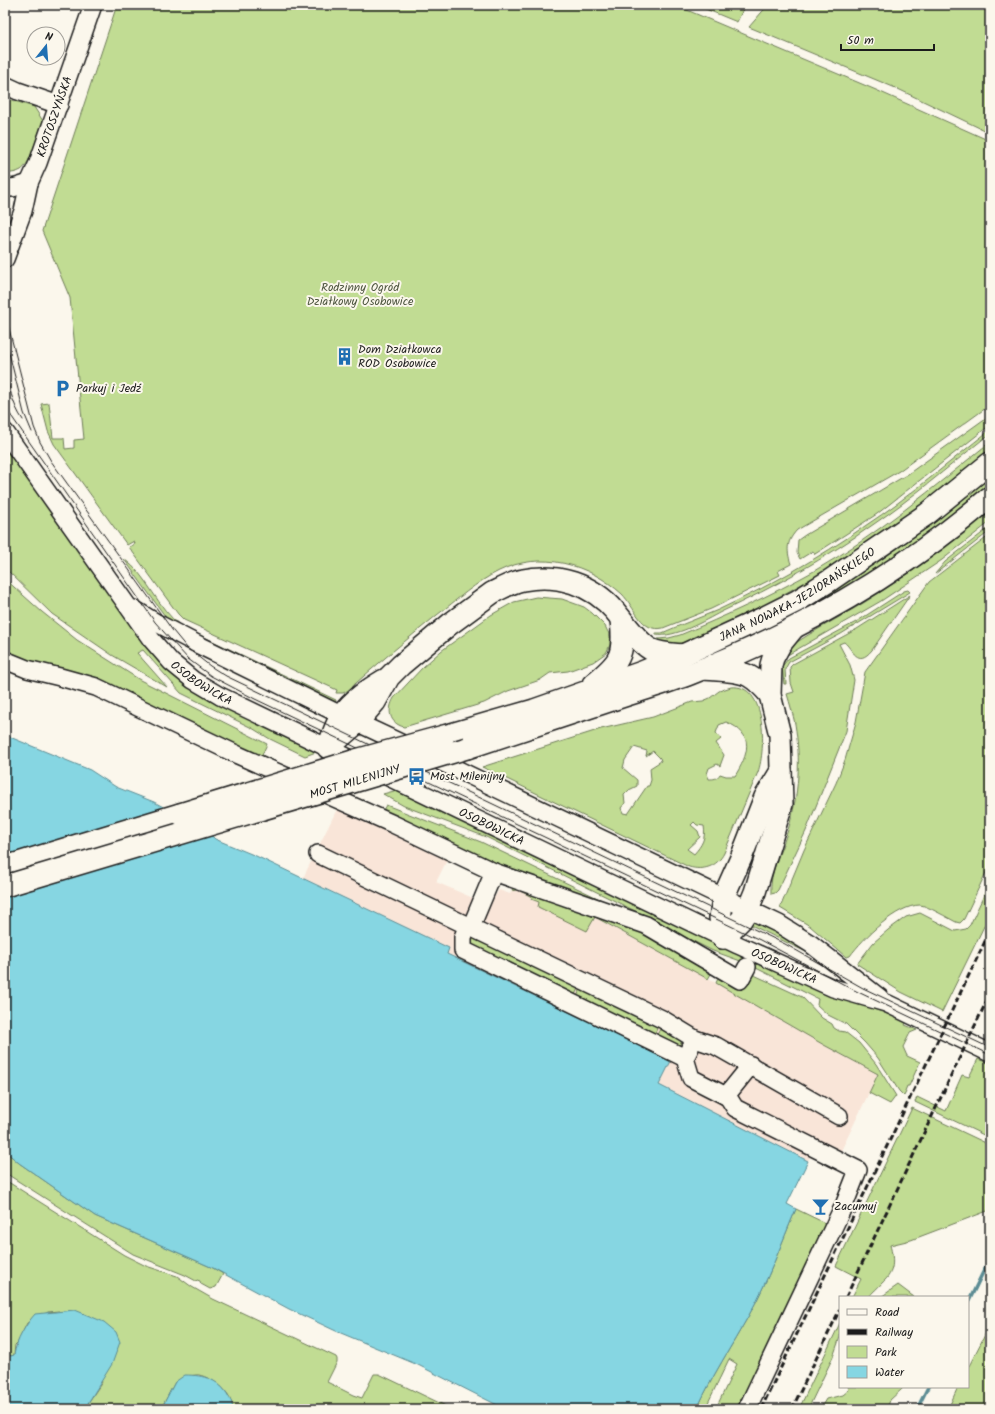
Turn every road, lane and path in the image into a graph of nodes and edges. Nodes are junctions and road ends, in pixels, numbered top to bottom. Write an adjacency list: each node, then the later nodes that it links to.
1 (93, 5): 3 (street, KROTOSZYŃSKA)
2 (5, 85): 3 (street)
3 (58, 105): 4 (street, KROTOSZYŃSKA)
4 (30, 183): 5 (street); 6 (street, KROTOSZYŃSKA)
5 (5, 187)
6 (5, 259)
7 (5, 432): 10 (street, OSOBOWICKA)
8 (990, 463): 13 (main road, JANA NOWAKA-JEZIORAŃSKIEGO)
9 (990, 497): 12 (main road, JANA NOWAKA-JEZIORAŃSKIEGO)
10 (127, 604): 18 (street, OSOBOWICKA); 19 (street, OSOBOWICKA)
11 (621, 620): 13 (main road); 16 (main road); 18 (main road)
12 (794, 627): 15 (main road, JANA NOWAKA-JEZIORAŃSKIEGO); 17 (main road)
13 (683, 655): 16 (main road, JANA NOWAKA-JEZIORAŃSKIEGO)
14 (5, 660): 23 (street)
15 (702, 669): 17 (main road); 24 (main road, MOST MILENIJNY, bridge)
16 (585, 691): 22 (main road, MOST MILENIJNY, bridge)
17 (770, 695): 20 (main road)
18 (349, 719): 19 (main road); 25 (street, OSOBOWICKA)
19 (328, 748): 28 (street, OSOBOWICKA)
20 (781, 772): 25 (main road); 26 (main road)
21 (318, 854): 27 (street)
22 (5, 867)
23 (494, 872): 27 (street); 29 (street)
24 (5, 886)
25 (723, 898): 26 (street, OSOBOWICKA); 28 (main road)
26 (748, 909): 28 (main road); 30 (street, OSOBOWICKA)
27 (470, 926): 31 (street); 33 (street)
28 (723, 938): 30 (street, OSOBOWICKA)
29 (747, 967)
30 (886, 1003): 32 (street, OSOBOWICKA)
31 (695, 1039): 33 (street); 34 (street)
32 (990, 1053)
33 (685, 1058): 35 (street)
34 (751, 1065): 35 (street); 36 (street)
35 (726, 1096): 37 (street)
36 (839, 1116)
37 (747, 1409)

